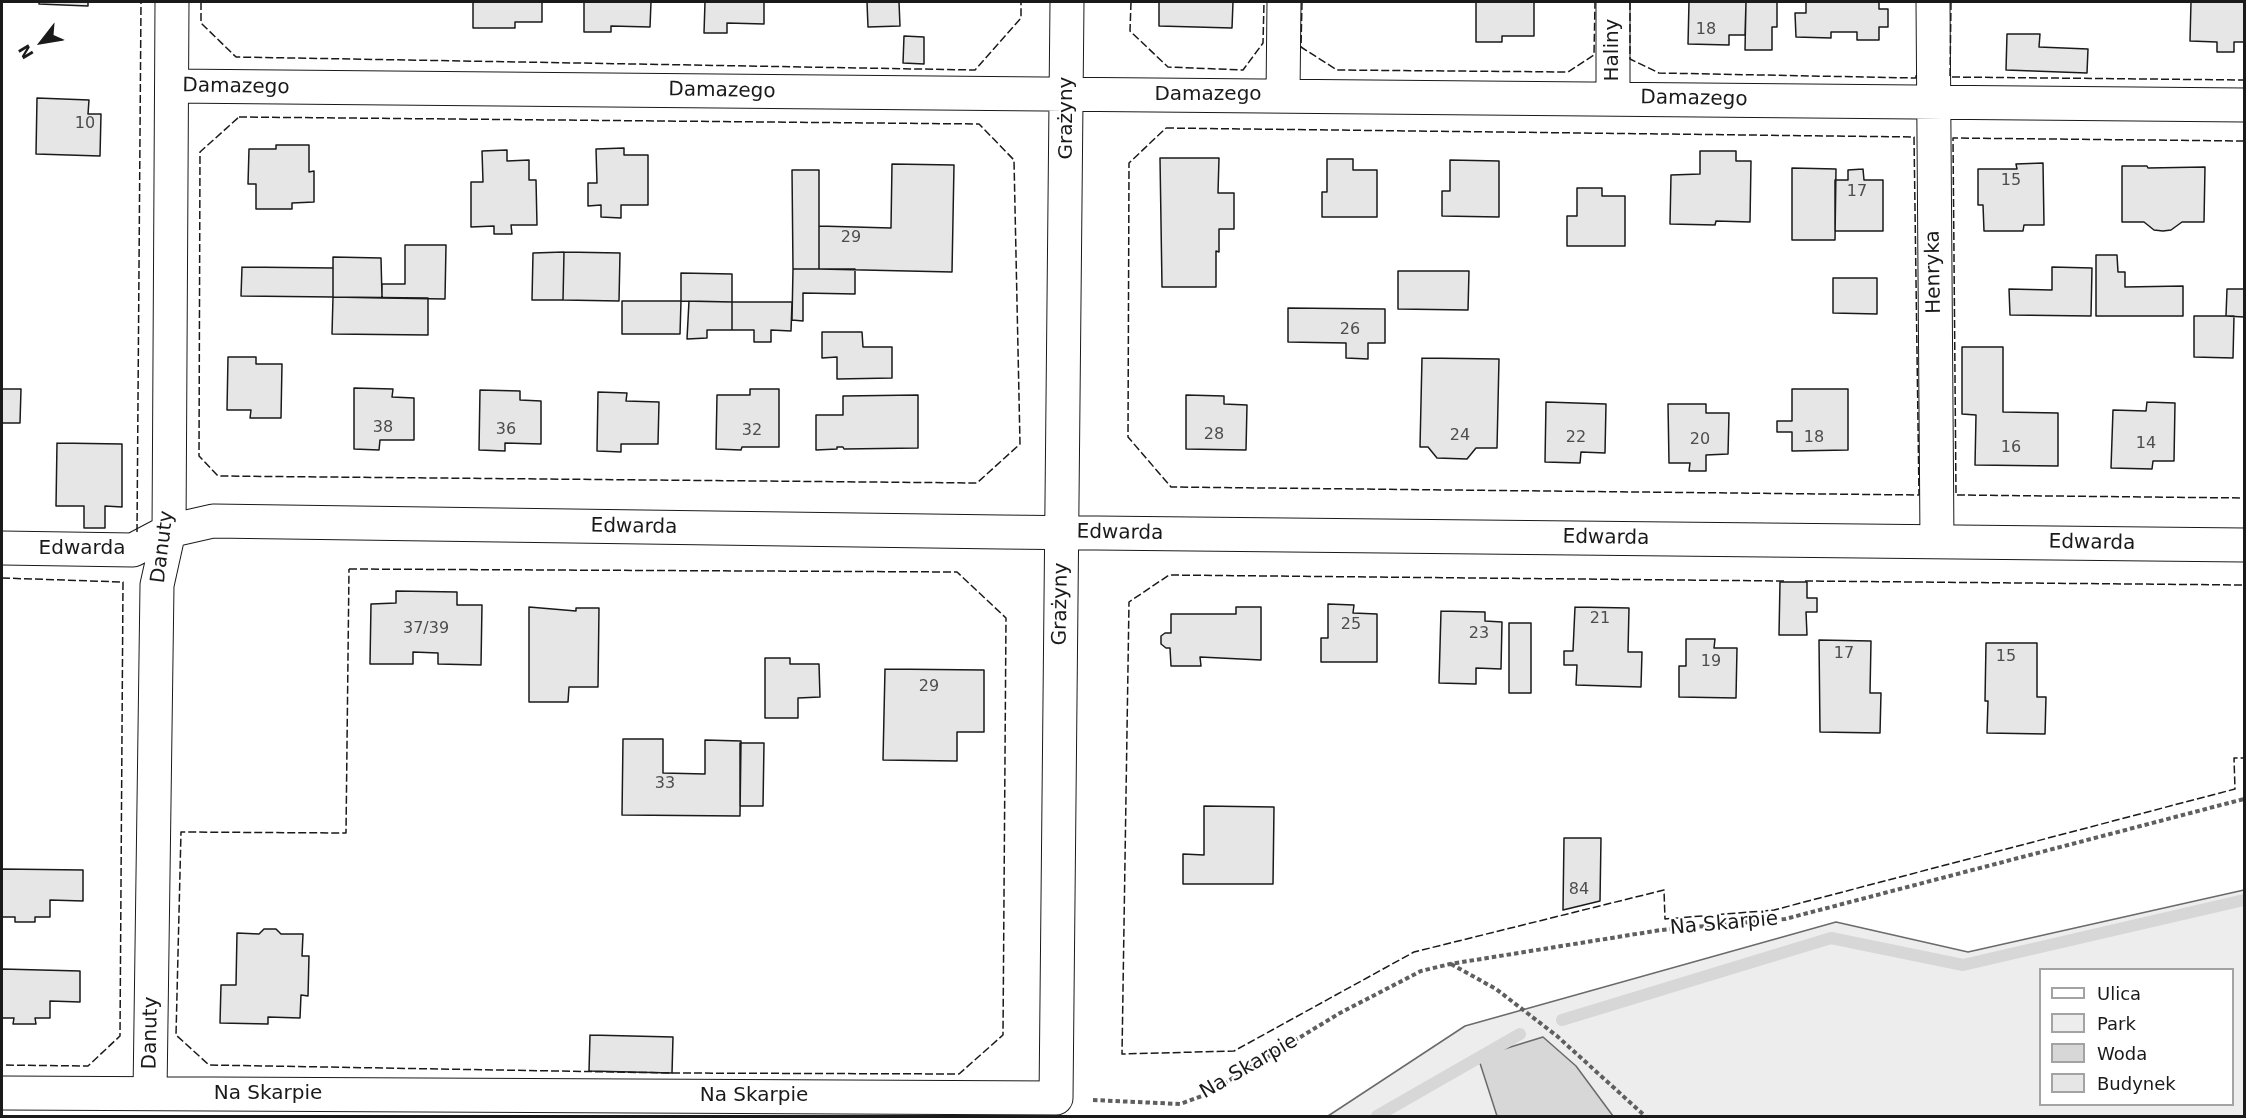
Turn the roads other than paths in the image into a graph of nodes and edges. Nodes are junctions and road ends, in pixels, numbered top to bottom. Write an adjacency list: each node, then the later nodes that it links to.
1 (172, 2): 6 (street, Danuty)
2 (1067, 2): 7 (street, Grażyny)
3 (1284, 2): 8 (street)
4 (1613, 2): 9 (street, Haliny)
5 (1933, 2): 10 (street, Henryka)
6 (172, 86): 7 (street, Damazego); 12 (street, Danuty)
7 (1067, 95): 8 (street, Damazego); 13 (street, Grażyny)
8 (1284, 95): 9 (street, Damazego)
9 (1613, 98): 10 (street, Damazego)
10 (1932, 103): 11 (street, Damazego); 14 (street, Henryka)
11 (2244, 105)
12 (169, 531): 13 (street, Edwarda); 16 (street, Edwarda); 18 (street, Danuty)
13 (1061, 532): 14 (street, Edwarda); 19 (street, Grażyny)
14 (1937, 542): 15 (street, Edwarda)
15 (2244, 545)
16 (2, 548)
17 (2, 1093): 18 (street, Na Skarpie)
18 (150, 1093): 19 (street, Na Skarpie)
19 (1056, 1098)

